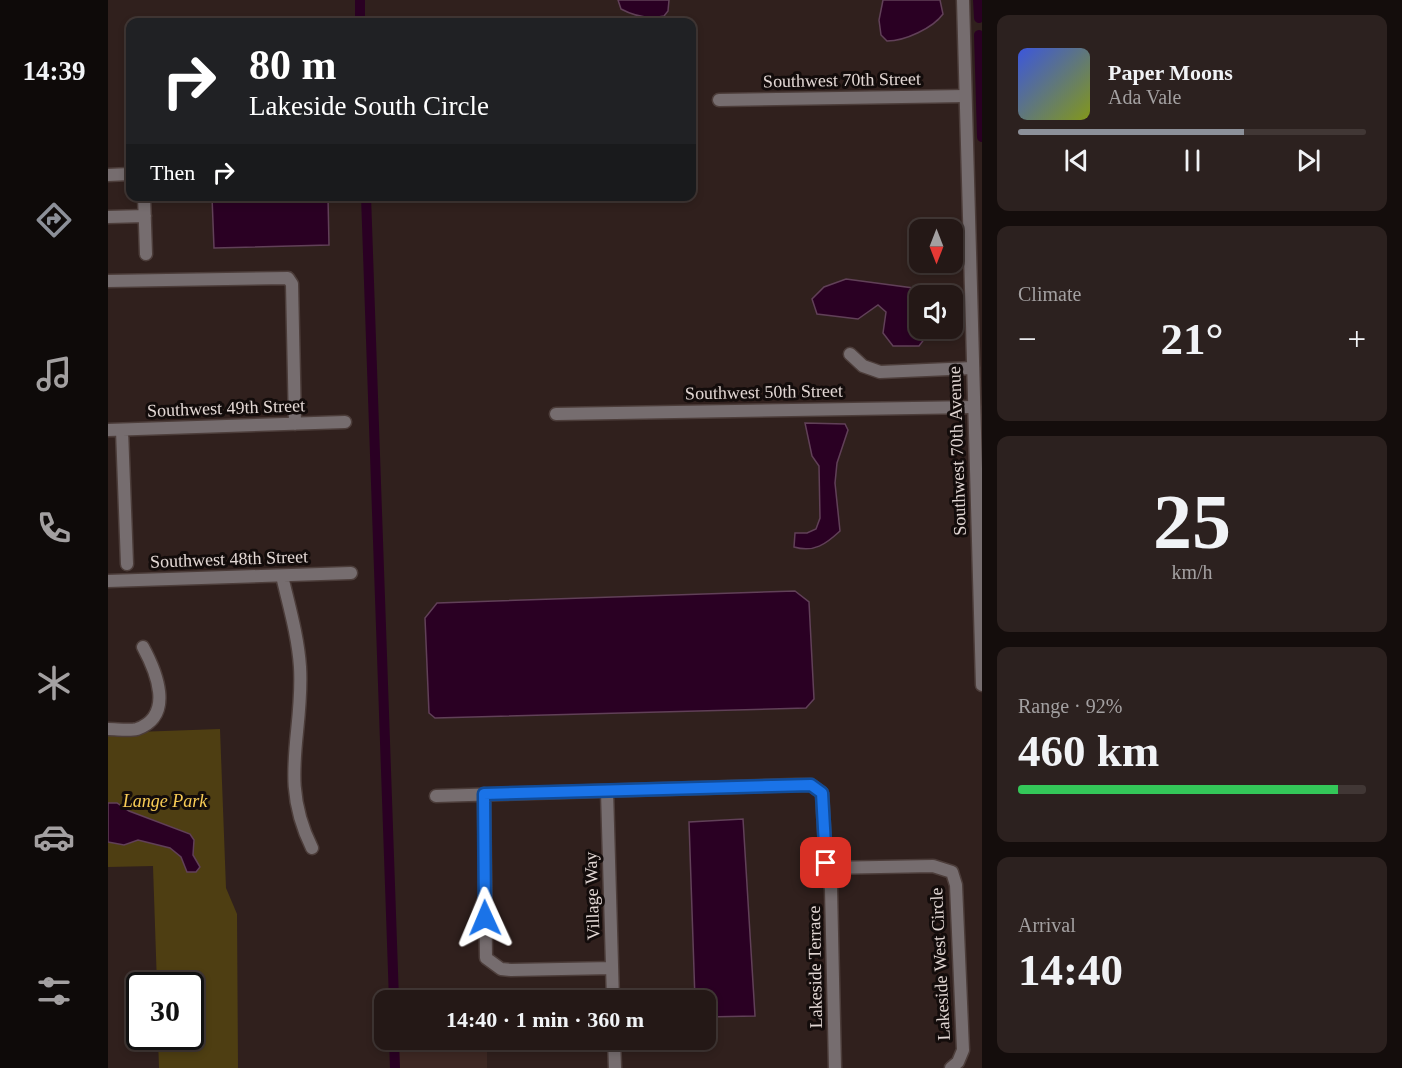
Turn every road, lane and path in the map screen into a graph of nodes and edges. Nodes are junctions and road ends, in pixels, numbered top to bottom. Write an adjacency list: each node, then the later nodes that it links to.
1 (963, 0): 2 (street, Southwest 70th Avenue)
2 (965, 96): 3 (street, Southwest 70th Street); 12 (street, Southwest 70th Avenue)
3 (719, 100)
4 (126, 174): 5 (street)
5 (108, 175)
6 (144, 201): 7 (street)
7 (145, 216): 8 (street); 9 (street)
8 (108, 217)
9 (146, 254)
10 (108, 280): 16 (street)
11 (850, 354): 12 (street)
12 (973, 368): 13 (street, Southwest 70th Avenue)
13 (974, 406): 14 (street, Southwest 50th Street); 19 (street, Southwest 70th Avenue)
14 (556, 414)
15 (345, 422): 16 (street, Southwest 49th Street)
16 (295, 424): 18 (street, Southwest 49th Street)
17 (108, 430): 18 (street, Southwest 49th Street)
18 (122, 430): 20 (street)
19 (979, 482): 25 (street, Southwest 70th Avenue)
20 (128, 564)
21 (351, 573): 22 (street, Southwest 48th Street)
22 (282, 576): 23 (street, Southwest 48th Street); 30 (street)
23 (108, 581)
24 (143, 647): 26 (street)
25 (982, 685)
26 (108, 729)
27 (607, 790): 28 (street); 31 (street, Lakeside Terrace); 32 (street, Village Way)
28 (484, 794): 29 (street); 32 (street)
29 (436, 796)
30 (312, 848)
31 (827, 868): 36 (street, Lakeside Terrace); 37 (street, Lakeside West Circle)
32 (612, 968): 33 (street, Village Way)
33 (613, 990)
34 (614, 1050): 35 (street)
35 (615, 1068)
36 (835, 1068)
37 (951, 1068)

